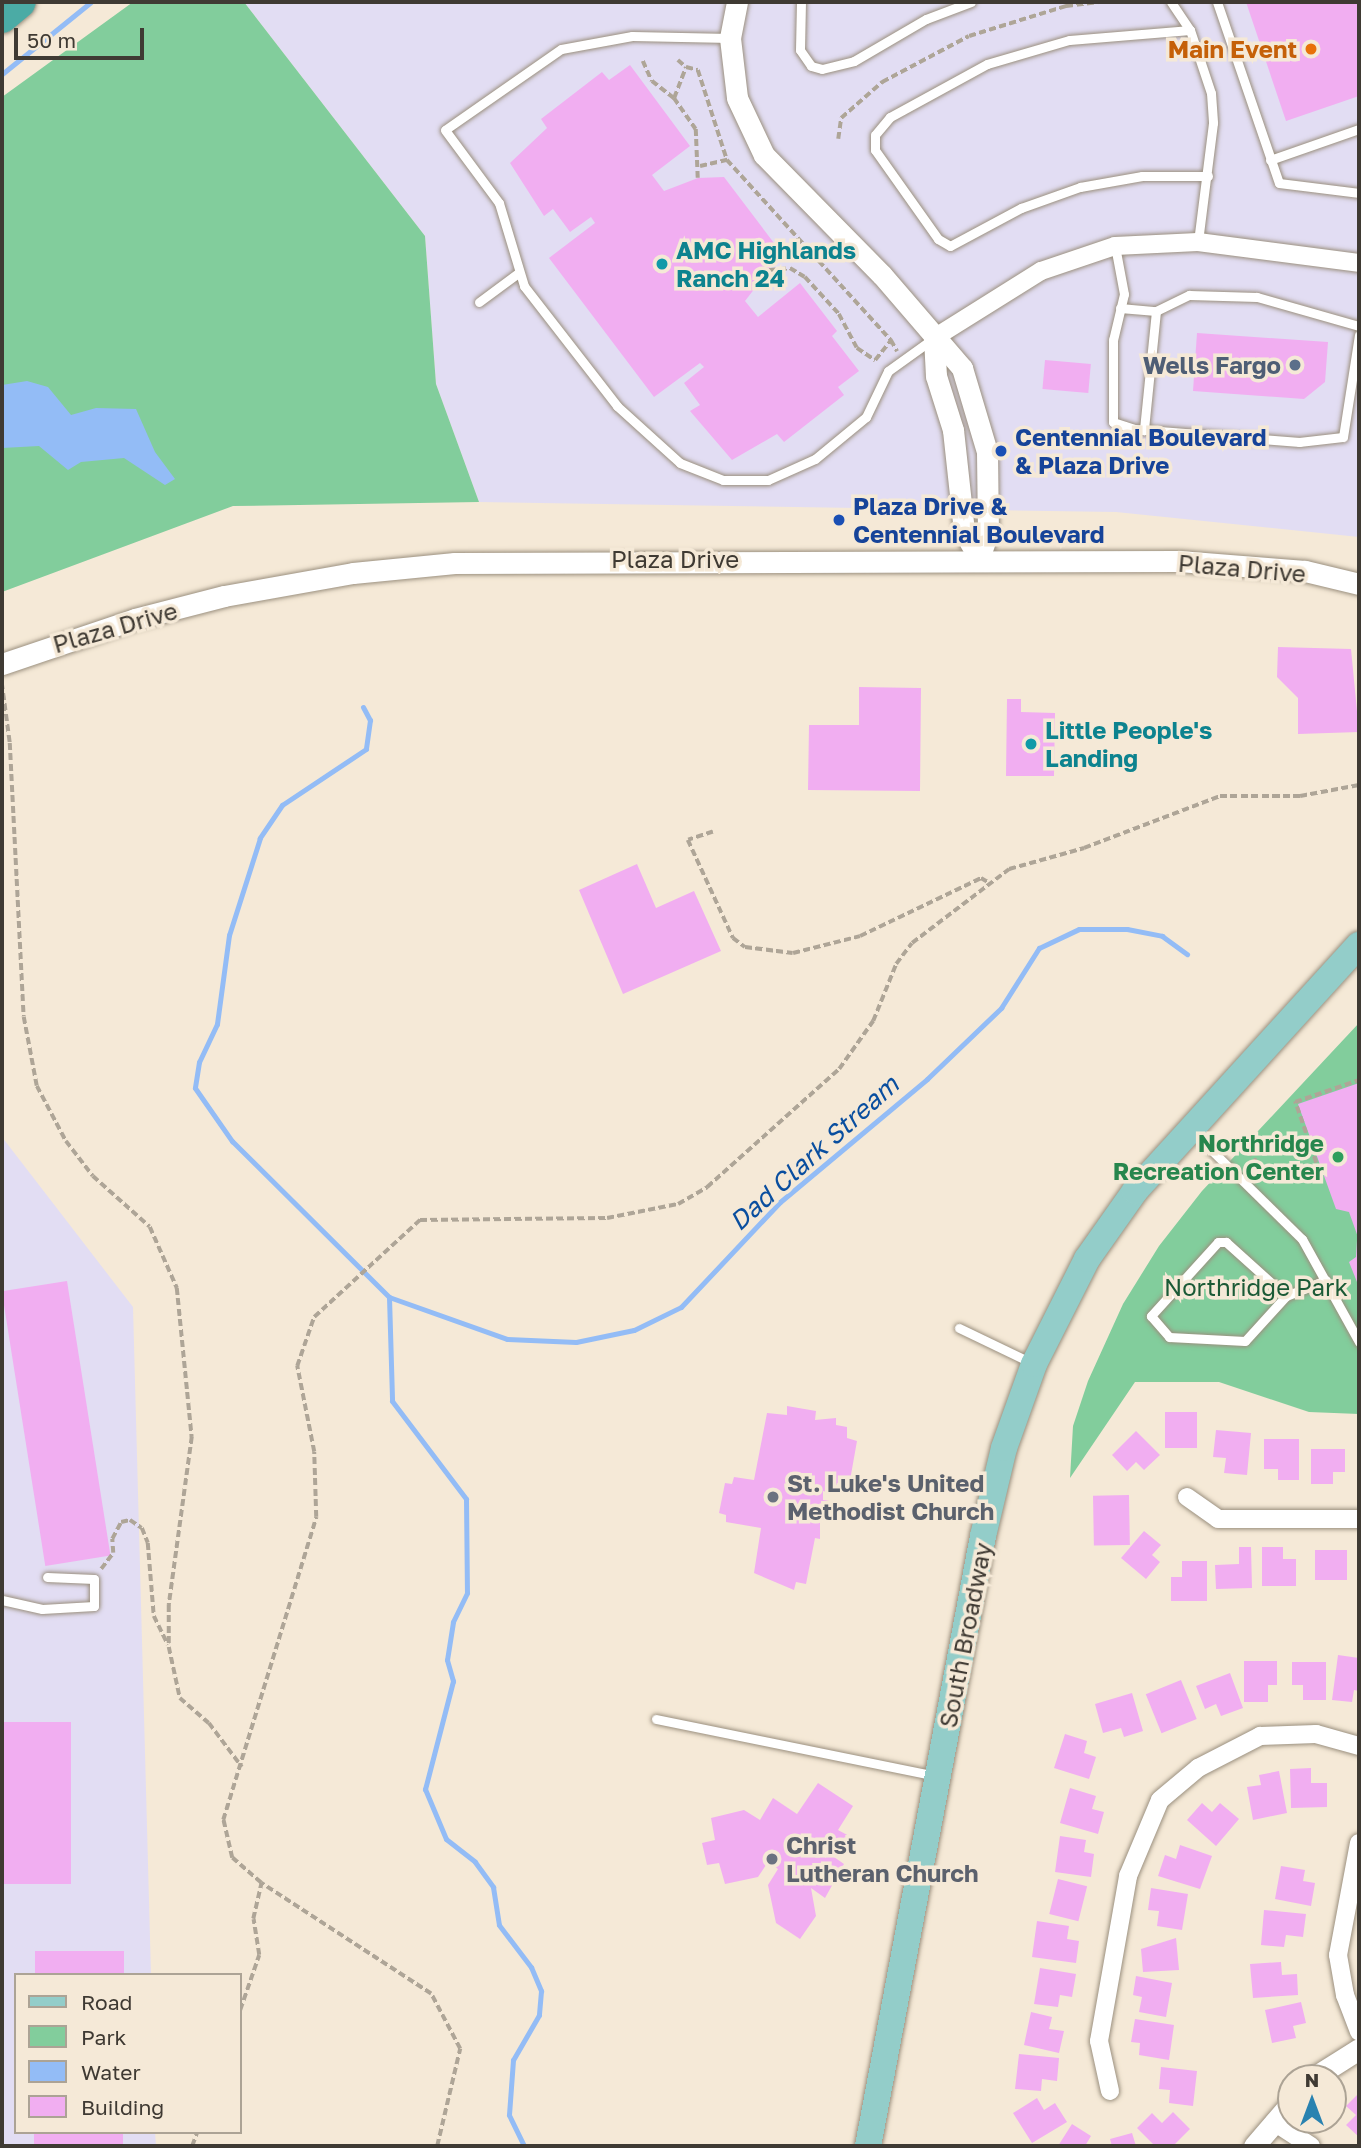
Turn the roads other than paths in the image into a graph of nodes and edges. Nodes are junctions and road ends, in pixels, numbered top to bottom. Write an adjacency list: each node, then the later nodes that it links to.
1 (20, 2): 7 (highway)
2 (737, 2): 9 (street)
3 (801, 2): 4 (lane)
4 (971, 2)
5 (1171, 2): 8 (lane)
6 (1217, 2): 11 (lane)
7 (2, 17)
8 (1190, 30): 12 (lane); 12 (lane)
9 (730, 38): 17 (lane); 23 (street)
10 (1359, 129): 11 (lane)
11 (1270, 160): 13 (lane)
12 (1208, 176): 14 (lane)
13 (1359, 193)
14 (1198, 242): 15 (street); 16 (street)
15 (1115, 246): 19 (lane); 23 (street)
16 (1359, 263)
17 (518, 273): 18 (lane); 23 (lane)
18 (479, 302)
19 (1120, 308): 20 (lane); 24 (lane)
20 (1156, 311): 21 (lane); 24 (lane)
21 (1359, 326)
22 (1359, 335): 24 (lane)
23 (934, 338): 25 (street); 25 (street)
24 (1144, 430)
25 (979, 558): 26 (street, Plaza Drive); 27 (street, Plaza Drive)
26 (1359, 584)
27 (2, 664)
28 (1359, 946): 29 (main road, South Broadway)
29 (1188, 1128): 30 (lane); 34 (main road, South Broadway)
30 (1326, 1280): 31 (lane); 33 (lane)
31 (1286, 1296): 31 (lane)
32 (959, 1328): 34 (lane)
33 (1359, 1342)
34 (1034, 1364): 41 (main road, South Broadway)
35 (1188, 1497): 36 (street)
36 (1359, 1519)
37 (47, 1577): 38 (lane)
38 (2, 1600)
39 (656, 1719): 41 (lane)
40 (1359, 1746): 46 (street)
41 (938, 1776): 49 (main road, South Broadway)
42 (1359, 1843): 43 (street)
43 (1359, 2031)
44 (1359, 2049): 45 (street)
45 (1335, 2064)
46 (1110, 2091)
47 (1277, 2119): 48 (street)
48 (1274, 2122): 50 (street); 51 (street)
49 (868, 2146)
50 (1254, 2146)
51 (1311, 2146)

